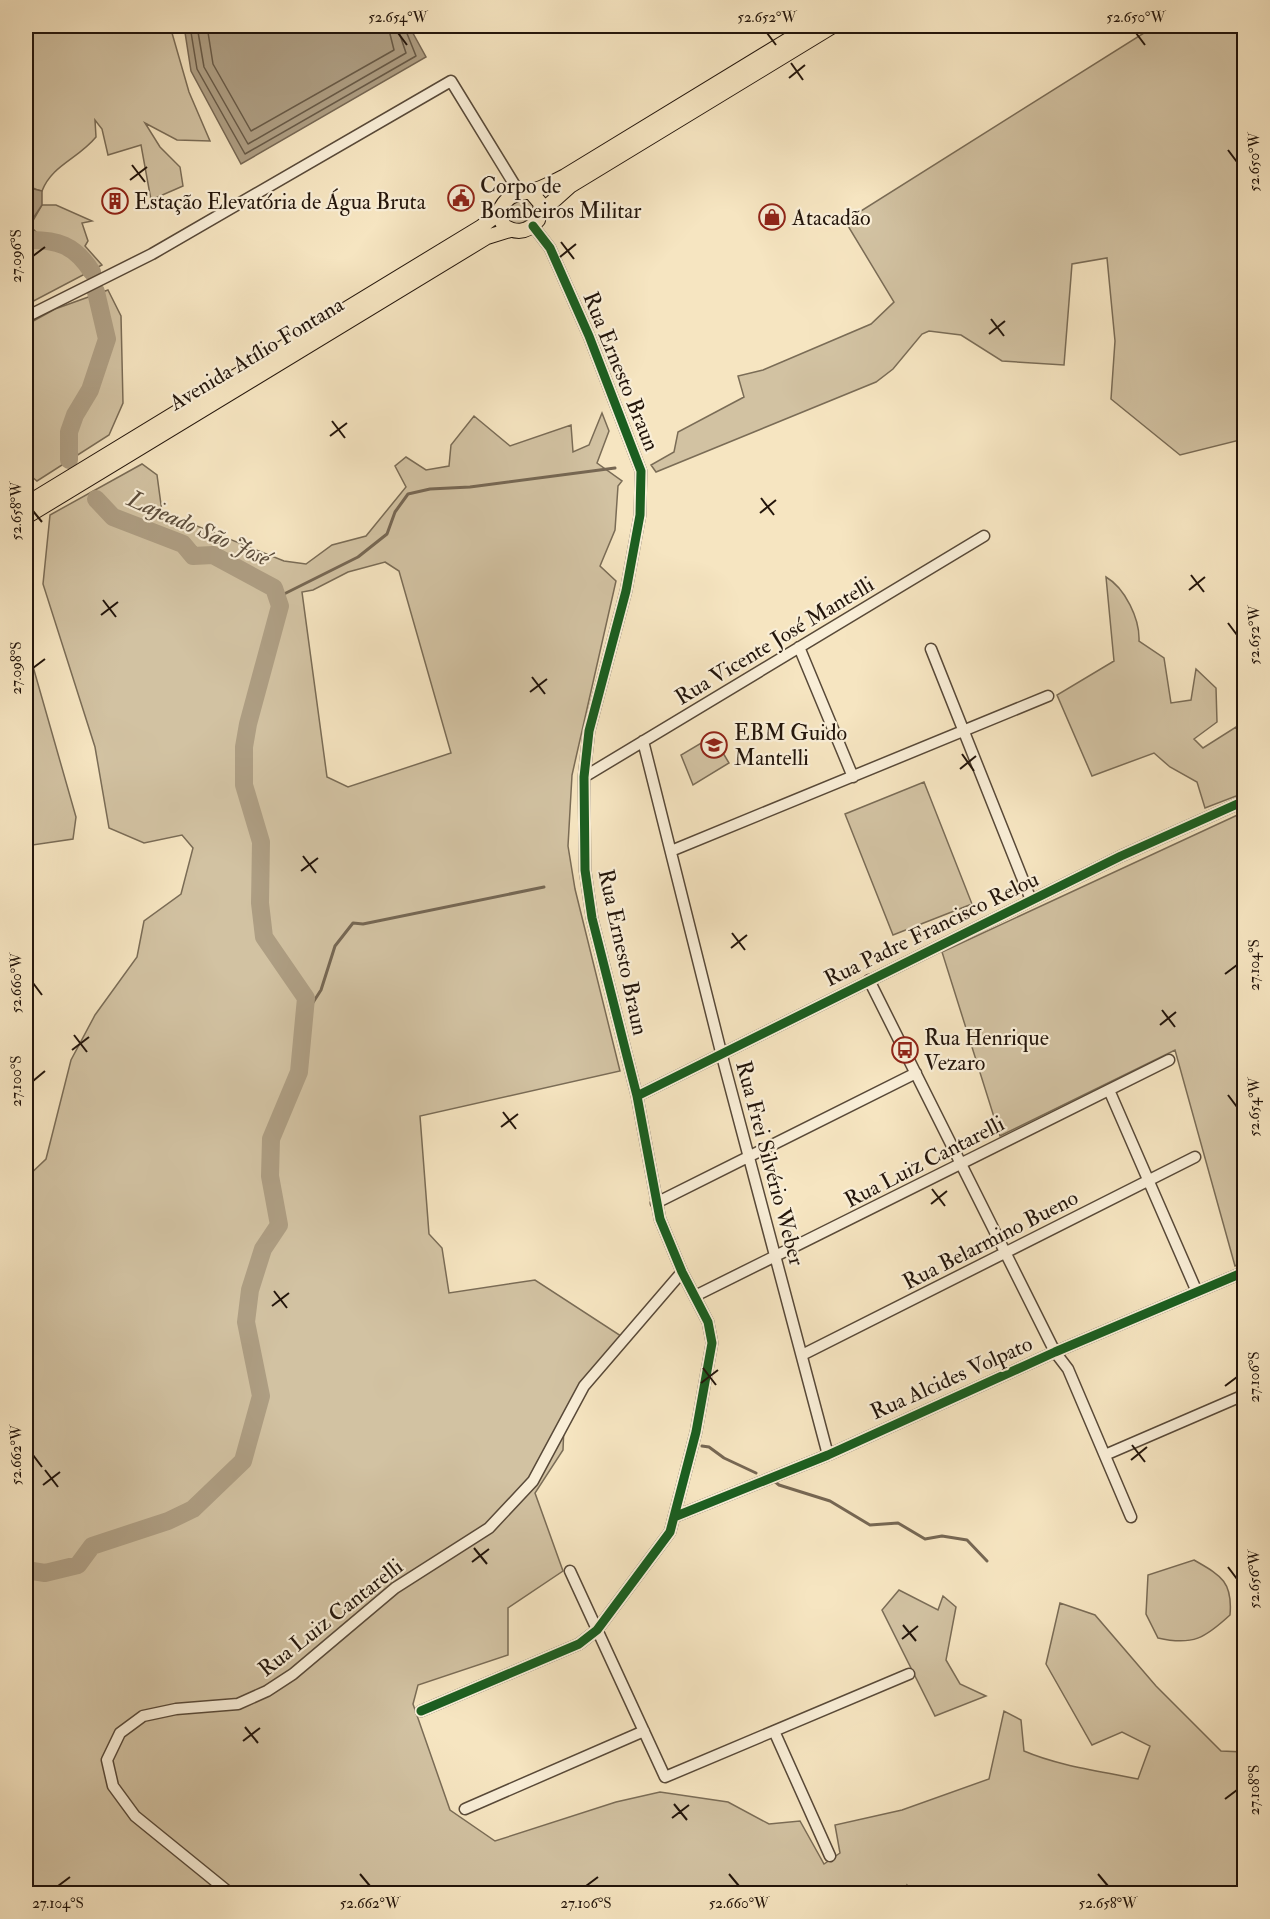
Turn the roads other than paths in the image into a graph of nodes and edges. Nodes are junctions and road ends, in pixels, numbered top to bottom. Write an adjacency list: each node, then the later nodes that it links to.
1 (811, 26): 3 (main road)
2 (833, 26): 4 (main road)
3 (525, 192): 4 (main road); 5 (main road); 8 (street)
4 (541, 212): 6 (main road)
5 (498, 214): 7 (main road); 9 (main road, Avenida Atílio Fontana)
6 (534, 226): 7 (main road); 17 (street, Rua Ernesto Braun)
7 (510, 230): 10 (main road, Avenida Atílio Fontana)
8 (26, 317)
9 (26, 504)
10 (26, 517)
11 (984, 536): 12 (street, Rua Vicente José Mantelli)
12 (800, 647): 16 (street, Rua Vicente José Mantelli); 18 (street)
13 (932, 649): 15 (street)
14 (1048, 696): 15 (street)
15 (964, 731): 18 (street); 21 (street)
16 (643, 741): 17 (street, Rua Vicente José Mantelli); 20 (street, Rua Frei Silvério Weber)
17 (584, 777): 27 (street, Rua Ernesto Braun)
18 (853, 777): 20 (street)
19 (1245, 801): 21 (street, Rua Padre Francisco Relou)
20 (671, 851): 23 (street, Rua Frei Silvério Weber)
21 (1031, 900): 22 (street, Rua Padre Francisco Relou)
22 (869, 980): 23 (street, Rua Padre Francisco Relou); 25 (street)
23 (722, 1056): 27 (street, Rua Padre Francisco Relou); 28 (street, Rua Frei Silvério Weber)
24 (1169, 1060): 26 (street, Rua Luiz Cantarelli)
25 (916, 1073): 28 (street); 30 (street)
26 (1109, 1090): 30 (street, Rua Luiz Cantarelli); 31 (street)
27 (637, 1096): 32 (street, Rua Ernesto Braun)
28 (750, 1156): 32 (street); 34 (street, Rua Frei Silvério Weber)
29 (1195, 1157): 31 (street, Rua Belarmino Bueno)
30 (962, 1164): 33 (street); 34 (street, Rua Luiz Cantarelli)
31 (1149, 1180): 33 (street, Rua Belarmino Bueno); 37 (street)
32 (656, 1203): 35 (street, Rua Ernesto Braun)
33 (1006, 1252): 39 (street); 40 (street, Rua Belarmino Bueno)
34 (776, 1256): 38 (street, Rua Luiz Cantarelli); 40 (street, Rua Frei Silvério Weber)
35 (682, 1272): 38 (street, Rua Ernesto Braun); 54 (street, Rua Luiz Cantarelli)
36 (1245, 1272): 37 (street, Rua Alcides Volpato)
37 (1197, 1292): 39 (street, Rua Alcides Volpato)
38 (695, 1296): 44 (street, Rua Ernesto Braun)
39 (1055, 1352): 42 (street, Rua Alcides Volpato); 43 (street)
40 (802, 1355): 42 (street, Rua Frei Silvério Weber)
41 (1245, 1395): 43 (street)
42 (828, 1455): 44 (street, Rua Alcides Volpato)
43 (1105, 1455): 45 (street)
44 (674, 1517): 47 (street, Rua Ernesto Braun)
45 (1131, 1517)
46 (570, 1571): 47 (street)
47 (597, 1630): 49 (street, Rua Ernesto Braun); 50 (street)
48 (909, 1674): 51 (street)
49 (421, 1711)
50 (644, 1731): 51 (street); 52 (street)
51 (774, 1731): 53 (street)
52 (465, 1809)
53 (830, 1856)
54 (231, 1893)

